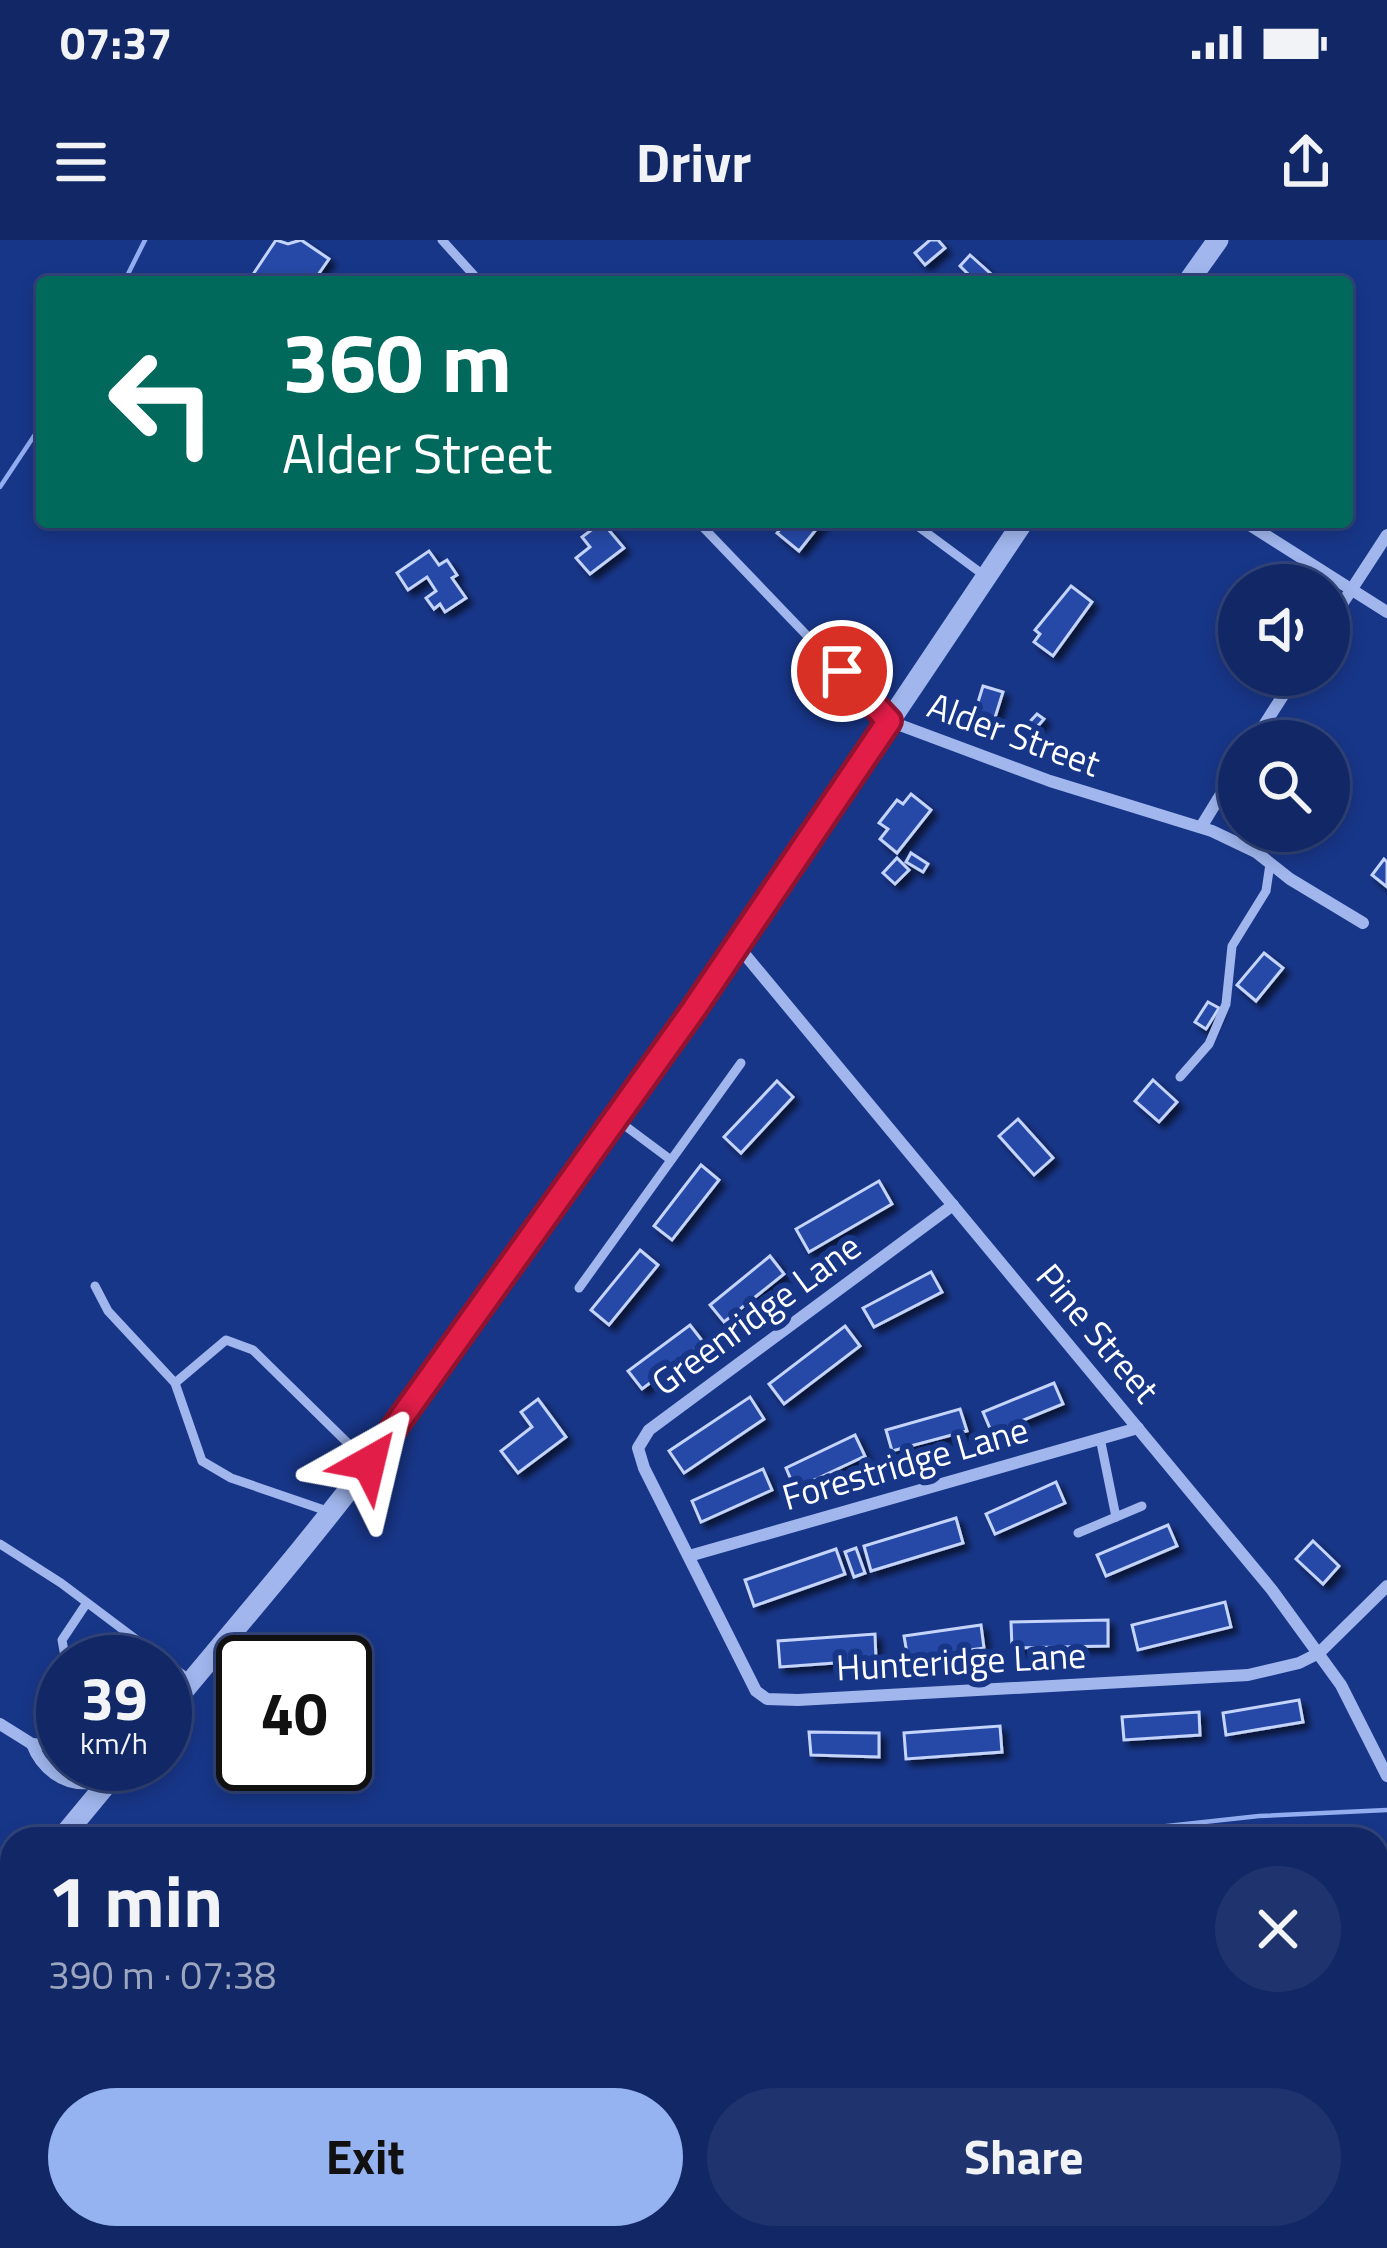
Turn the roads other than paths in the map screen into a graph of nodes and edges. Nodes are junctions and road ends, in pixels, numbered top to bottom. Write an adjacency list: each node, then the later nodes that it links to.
1 (442, 240): 3 (lane)
2 (1218, 240): 4 (street)
3 (475, 276)
4 (1192, 276)
5 (704, 528): 13 (lane, Alder Street)
6 (920, 528): 10 (lane)
7 (1019, 528): 10 (street)
8 (1254, 528): 11 (street)
9 (1387, 535): 11 (street)
10 (986, 577): 13 (street)
11 (1351, 589): 12 (street)
12 (1387, 612)
13 (889, 721): 15 (street, Alder Street); 18 (street)
14 (1218, 799): 15 (street)
15 (1201, 827): 16 (street, Alder Street)
16 (1270, 864): 17 (street, Alder Street); 20 (lane)
17 (1364, 923)
18 (737, 945): 21 (street); 23 (street, Pine Street)
19 (741, 1063): 22 (lane)
20 (1180, 1077)
21 (616, 1119): 22 (lane); 29 (street)
22 (671, 1160): 25 (lane)
23 (953, 1205): 27 (street, Pine Street); 35 (street, Greenridge Lane)
24 (95, 1286): 26 (lane)
25 (579, 1288)
26 (175, 1383): 29 (lane); 31 (lane)
27 (1138, 1428): 28 (street, Forestridge Lane); 40 (street, Pine Street)
28 (1100, 1438): 32 (lane); 35 (street, Forestridge Lane)
29 (369, 1463): 31 (street)
30 (1142, 1506): 32 (lane)
31 (330, 1512): 41 (street)
32 (1116, 1517): 33 (lane)
33 (1078, 1533)
34 (0, 1544): 37 (lane)
35 (689, 1556): 40 (street, Hunteridge Lane)
36 (1387, 1586): 40 (street)
37 (86, 1604): 38 (lane); 39 (lane)
38 (65, 1635)
39 (128, 1635)
40 (1319, 1653): 46 (street, Pine Street)
41 (192, 1680)
42 (0, 1724): 43 (street)
43 (32, 1744): 44 (street); 45 (street)
44 (36, 1744)
45 (36, 1755)
46 (1386, 1772)
47 (92, 1791): 48 (street)
48 (70, 1827)

